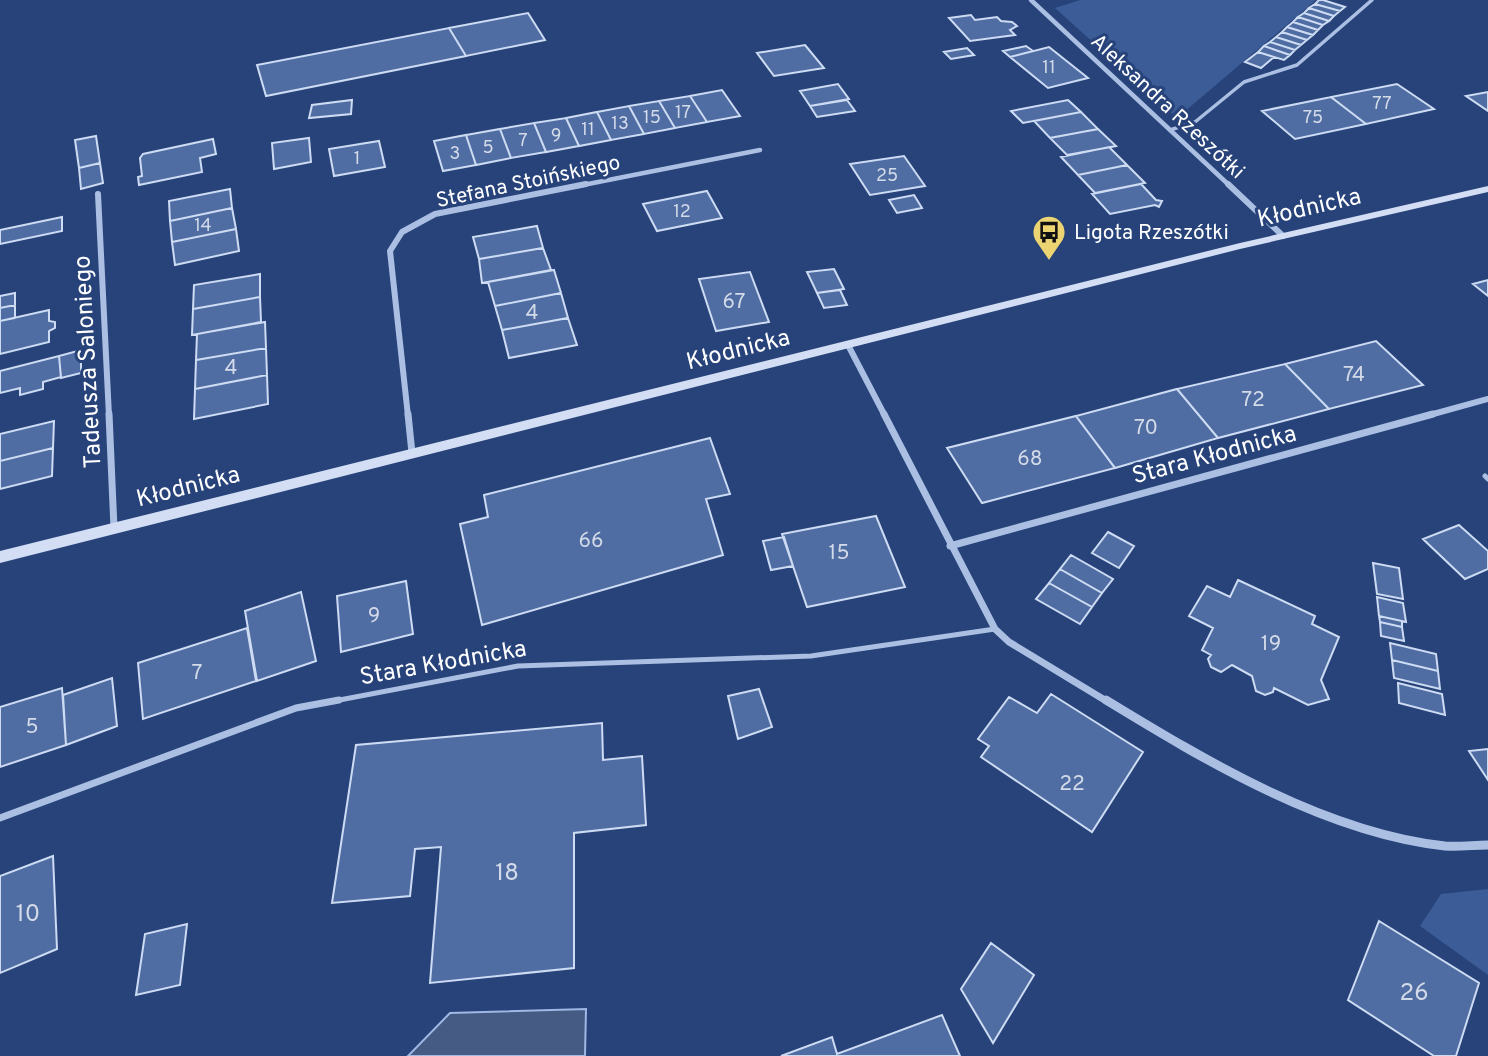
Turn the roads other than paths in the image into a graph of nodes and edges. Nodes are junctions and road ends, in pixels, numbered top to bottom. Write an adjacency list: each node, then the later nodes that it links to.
1 (1031, 0): 3 (street, Aleksandra Rzeszótki)
2 (1372, 0): 3 (lane)
3 (1170, 130): 7 (street, Aleksandra Rzeszótki)
4 (760, 150): 10 (street, Stefana Stoińskiego)
5 (1488, 190): 7 (street, Kłodnicka)
6 (98, 194): 11 (street, Tadeusza Saloniego)
7 (1283, 236): 8 (street, Kłodnicka)
8 (848, 345): 10 (street, Kłodnicka); 12 (street)
9 (1488, 399): 12 (street, Stara Kłodnicka)
10 (412, 453): 11 (street, Kłodnicka)
11 (114, 528): 13 (street, Kłodnicka)
12 (950, 546): 14 (street)
13 (0, 557)
14 (995, 629): 15 (lane, Stara Kłodnicka); 16 (street)
15 (0, 818)
16 (1488, 845)

